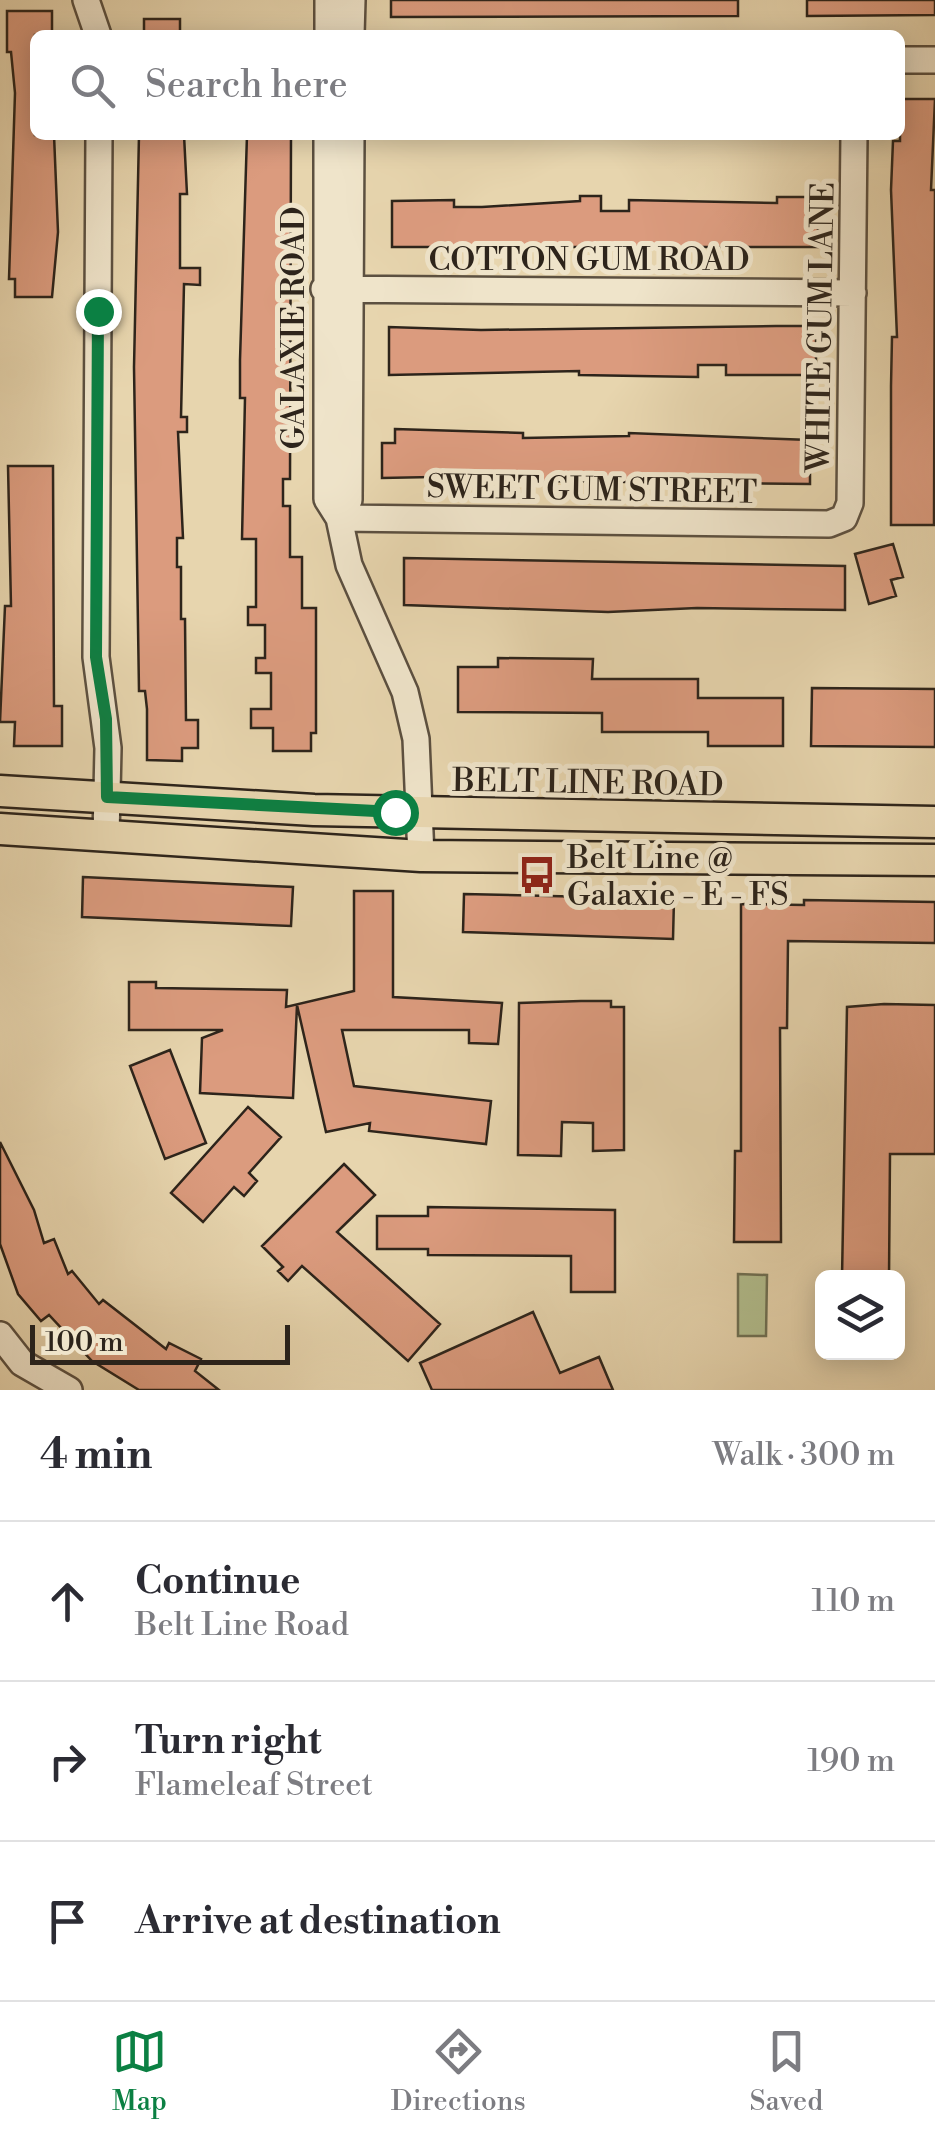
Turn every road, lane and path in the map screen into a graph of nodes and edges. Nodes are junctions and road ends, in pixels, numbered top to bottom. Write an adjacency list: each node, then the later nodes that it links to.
1 (86, 0): 4 (street)
2 (328, 0): 5 (street)
3 (352, 0): 6 (street)
4 (96, 30)
5 (328, 30)
6 (352, 30)
7 (905, 60): 8 (street)
8 (935, 60)
9 (100, 140): 18 (street)
10 (326, 140): 13 (street, GALAXIE ROAD)
11 (351, 140): 13 (street, GALAXIE ROAD)
12 (854, 140): 14 (street, WHITE GUM LANE)
13 (337, 289): 14 (street, COTTON GUM ROAD); 15 (street, GALAXIE ROAD)
14 (852, 294): 16 (street, WHITE GUM LANE)
15 (339, 518): 16 (street, SWEET GUM STREET); 19 (street, GALAXIE ROAD)
16 (844, 518)
17 (0, 790): 18 (main road, BELT LINE ROAD)
18 (107, 797): 19 (main road, BELT LINE ROAD); 22 (street)
19 (418, 814): 20 (main road, BELT LINE ROAD); 23 (street, GALAXIE ROAD)
20 (935, 822)
21 (0, 829): 22 (main road)
22 (106, 836): 23 (main road)
23 (421, 856): 24 (main road)
24 (935, 860)
25 (0, 1335): 26 (street)
26 (69, 1390)

